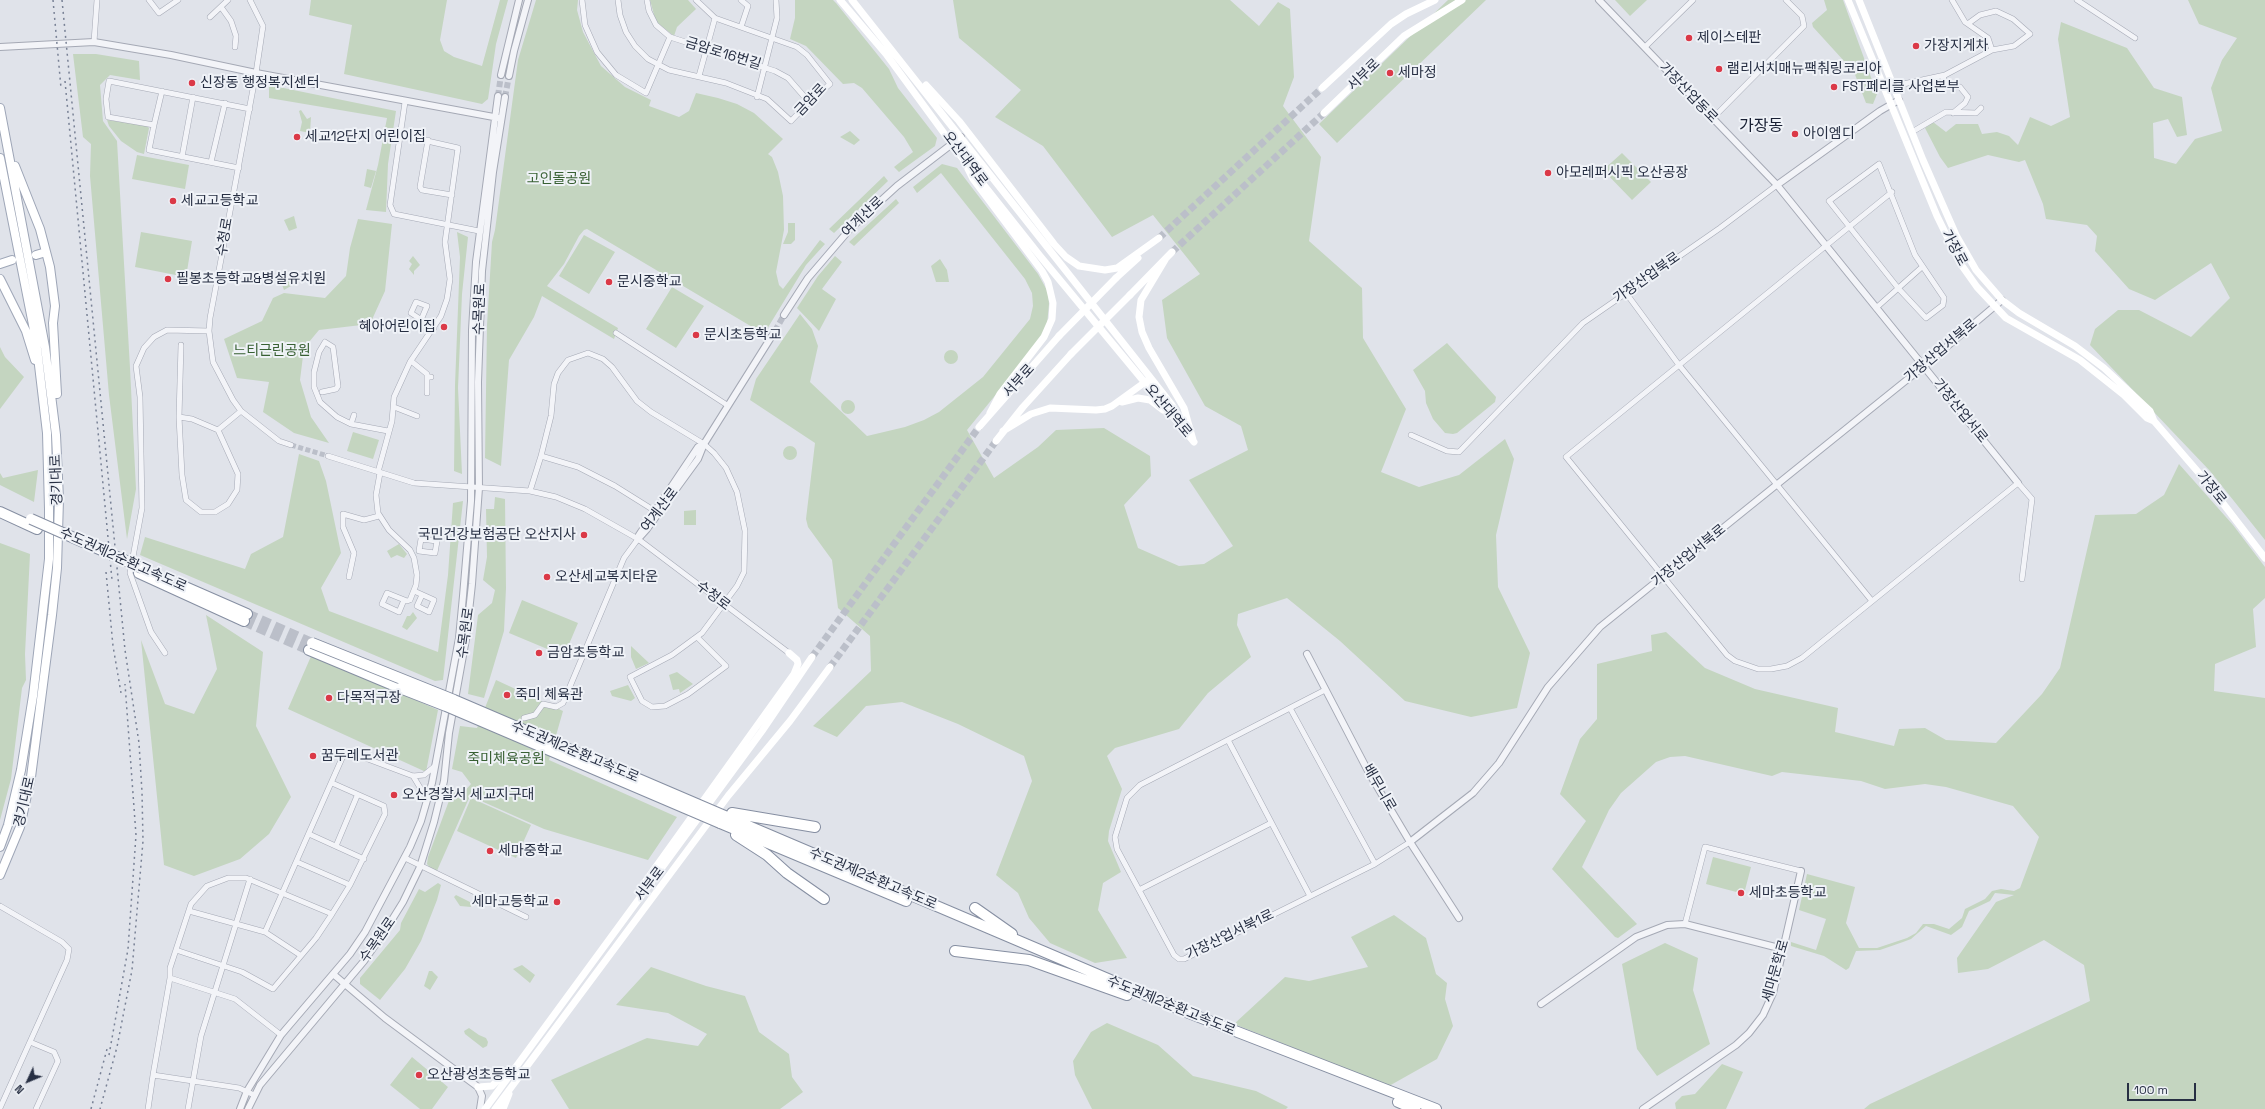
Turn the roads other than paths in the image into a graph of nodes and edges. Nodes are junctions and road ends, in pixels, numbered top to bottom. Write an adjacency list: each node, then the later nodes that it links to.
1 (97, 0): 33 (street)
2 (149, 0): 3 (street)
3 (178, 0)
4 (228, 0): 25 (street)
5 (250, 0): 42 (street, 수청로)
6 (519, 0): 43 (street)
7 (528, 0): 44 (street)
8 (582, 0): 40 (street)
9 (618, 0): 40 (street, 금암로)
10 (647, 0): 30 (street, 금암로16번길)
11 (697, 0): 27 (street, 금암로)
12 (741, 0): 29 (street)
13 (776, 0): 31 (street)
14 (840, 0): 71 (main road, 오산대역로)
15 (852, 0): 39 (main road, 오산대역로)
16 (1435, 0): 48 (main road, 서부로)
17 (1462, 0): 62 (main road, 서부로)
18 (1599, 0): 37 (street, 가장산업동로)
19 (1693, 0): 37 (street)
20 (1786, 0): 64 (street)
21 (1848, 0): 57 (main road, 가장로)
22 (1859, 0): 47 (main road, 가장로)
23 (1952, 0): 28 (street)
24 (2078, 0): 32 (street)
25 (221, 7): 26 (street); 35 (street)
26 (210, 18)
27 (715, 18): 29 (street, 금암로); 36 (street)
28 (1969, 23): 38 (street); 38 (street)
29 (741, 27): 31 (street, 금암로)
30 (670, 37): 36 (street, 금암로16번길); 40 (street)
31 (773, 38): 41 (street); 55 (street, 금암로)
32 (2135, 38)
33 (94, 42): 34 (street); 42 (street)
34 (0, 47)
35 (235, 47)
36 (707, 47): 41 (street, 금암로16번길); 45 (street)
37 (1645, 47): 64 (street, 가장산업동로)
38 (1992, 50): 46 (street)
39 (899, 58): 68 (main road, 오산대역로); 115 (main road, 서부로, bridge)
40 (657, 65): 45 (street, 금암로)
41 (766, 67): 52 (street); 55 (street, 금암로16번길)
42 (256, 73): 54 (street); 60 (street, 수청로)
43 (501, 75)
44 (509, 76)
45 (699, 76): 52 (street, 금암로)
46 (1942, 76): 47 (street); 61 (street)
47 (1894, 86): 53 (main road, 가장로)
48 (1322, 88)
49 (162, 91): 51 (street); 65 (street); 65 (street)
50 (502, 96): 63 (street, 수목원로)
51 (193, 97): 56 (street); 73 (street)
52 (757, 97): 55 (street, 금암로)
53 (1899, 100): 57 (street, 가장산업북로); 66 (main road, 가장로)
54 (405, 102): 63 (street); 67 (street)
55 (809, 102)
56 (225, 103): 60 (street); 75 (street)
57 (1891, 105): 77 (street, 가장산업북로); 95 (main road, 가장로)
58 (0, 108): 70 (main road, 경기대로)
59 (1981, 108): 61 (street)
60 (250, 109): 76 (street, 수청로)
61 (1953, 112): 66 (street)
62 (1324, 113)
63 (499, 118): 82 (street, 수목원로); 138 (street, 수목원로)
64 (1713, 118): 77 (street, 가장산업동로)
65 (154, 124): 73 (street)
66 (1912, 132): 94 (main road, 가장로)
67 (400, 135): 69 (street); 80 (street)
68 (961, 137): 71 (street, 여계산로); 108 (main road, 오산대역로)
69 (428, 140): 79 (street); 79 (street)
70 (7, 143): 84 (main road); 117 (main road, 경기대로)
71 (952, 144): 72 (main road, 오산대역로); 97 (street, 여계산로)
72 (960, 155): 108 (main road, 오산대역로); 115 (main road)
73 (182, 157): 75 (street)
74 (0, 158): 107 (main road, 경기대로)
75 (211, 162): 76 (street)
76 (239, 168): 100 (street, 수청로)
77 (1777, 185): 83 (street, 가장산업서로); 93 (street, 가장산업북로)
78 (1892, 192): 81 (street); 81 (street); 90 (street)
79 (452, 195): 80 (street)
80 (447, 225): 82 (street); 99 (street)
81 (1850, 226): 83 (street); 92 (street)
82 (479, 231): 137 (street, 수목원로)
83 (1826, 245): 96 (street, 가장산업서로); 105 (street)
84 (46, 252): 86 (main road); 117 (main road)
85 (1172, 252): 88 (main road)
86 (36, 255)
87 (12, 260): 89 (main road)
88 (1165, 260): 126 (main road, 서부로, bridge); 129 (main road)
89 (0, 264)
90 (1922, 267): 92 (street); 92 (street)
91 (0, 279): 107 (main road)
92 (1898, 288): 96 (street)
93 (1626, 293): 105 (street); 127 (street, 가장산업북로)
94 (2002, 300): 95 (street, 가장산업서북로); 120 (main road, 가장로)
95 (1994, 307): 106 (street, 가장산업서북로); 120 (main road, 가장로)
96 (1876, 308): 106 (street, 가장산업서로)
97 (784, 315)
98 (421, 320): 99 (street)
99 (434, 328): 104 (street)
100 (209, 331): 114 (street, 수청로); 160 (street)
101 (775, 331): 111 (street, 여계산로)
102 (616, 333): 111 (street)
103 (181, 345): 119 (street)
104 (411, 361): 110 (street); 113 (street)
105 (1679, 365): 136 (street); 150 (street)
106 (1924, 366): 135 (street, 가장산업서로); 136 (street, 가장산업서북로)
107 (40, 369): 177 (main road, 경기대로)
108 (1148, 381): 112 (main road); 122 (main road, 오산대역로); 129 (main road, 오산대역로)
109 (322, 392): 121 (street)
110 (427, 392)
111 (727, 405): 130 (street, 여계산로)
112 (1112, 406): 122 (main road); 126 (main road)
113 (394, 407): 118 (street); 125 (street)
114 (241, 411): 124 (street); 131 (street, 수청로)
115 (990, 414): 123 (main road, 서부로)
116 (354, 415): 121 (street)
117 (54, 416): 187 (main road, 경기대로)
118 (418, 416)
119 (179, 417): 124 (street); 124 (street)
120 (2154, 421): 147 (main road, 가장로)
121 (352, 424): 125 (street)
122 (1179, 426): 129 (main road, 오산대역로)
123 (979, 427)
124 (218, 430)
125 (388, 431): 134 (street)
126 (1003, 431): 128 (main road, 서부로)
127 (1411, 436)
128 (996, 441)
129 (1194, 442)
130 (704, 444): 133 (street); 142 (street, 여계산로); 144 (street, 여계산로); 156 (street)
131 (291, 445)
132 (328, 456): 134 (street)
133 (541, 456): 139 (street); 142 (street)
134 (379, 473): 137 (street); 143 (street)
135 (2018, 483): 151 (street, 가장산업서로); 155 (street)
136 (1777, 485): 150 (street, 가장산업서북로); 155 (street)
137 (471, 488): 138 (street, 수청로); 168 (street, 수목원로)
138 (479, 488): 139 (street, 수청로); 185 (street, 수목원로)
139 (530, 491): 144 (street, 수청로)
140 (0, 505): 148 (highway, 수도권제2순환고속도로, bridge)
141 (0, 512): 148 (highway, 수도권제2순환고속도로)
142 (655, 512): 144 (street, 여계산로)
143 (379, 516): 146 (street); 149 (street)
144 (638, 538): 156 (street, 수청로); 166 (street)
145 (419, 551): 146 (street)
146 (412, 554): 152 (street)
147 (2265, 558)
148 (140, 571): 157 (highway, 수도권제2순환고속도로)
149 (349, 577)
150 (1663, 577): 155 (street); 178 (street, 가장산업서북로)
151 (2022, 579)
152 (414, 591): 153 (street); 154 (street)
153 (422, 595)
154 (404, 600)
155 (1872, 602)
156 (724, 603): 158 (street); 159 (street, 수청로)
157 (246, 618)
158 (697, 637): 158 (street)
159 (789, 652): 203 (main road)
160 (165, 653)
161 (1307, 654): 164 (street, 배무니로)
162 (812, 657): 203 (main road, 서부로)
163 (830, 667): 221 (main road, 서부로)
164 (1326, 690): 165 (street, 가장산업서북1로); 178 (street, 배무니로)
165 (1290, 708): 167 (street, 가장산업서북1로); 184 (street)
166 (524, 718)
167 (1228, 740): 174 (street); 190 (street, 가장산업서북1로)
168 (435, 766): 169 (street); 172 (street, 수목원로)
169 (413, 776): 170 (street); 172 (street)
170 (332, 783): 171 (street); 176 (street)
171 (357, 796): 179 (street); 182 (street)
172 (427, 799): 181 (street, 수목원로)
173 (726, 817): 173 (highway, 수도권제2순환고속도로, bridge); 175 (highway); 193 (highway); 212 (highway, 수도권제2순환고속도로)
174 (1272, 823): 190 (street); 192 (street)
175 (815, 827)
176 (310, 834): 179 (street); 183 (street)
177 (2, 837): 180 (main road, 경기대로)
178 (1410, 842): 184 (street, 가장산업서북1로); 199 (street, 배무니로)
179 (336, 846): 182 (street)
180 (0, 847)
181 (405, 858): 185 (street); 209 (street, 수목원로)
182 (364, 859): 189 (street)
183 (297, 862): 189 (street); 191 (street)
184 (1374, 864): 192 (street, 가장산업서북1로)
185 (420, 867): 198 (street); 211 (street, 수목원로)
186 (1801, 871): 201 (street); 204 (street, 세마문학로)
187 (0, 875)
188 (250, 879): 191 (street); 196 (street); 200 (street)
189 (350, 885): 197 (street)
190 (1139, 890): 192 (street, 가장산업서북1로)
191 (283, 893): 197 (street); 202 (street)
192 (1310, 896)
193 (824, 899)
194 (0, 906): 217 (street)
195 (975, 908): 212 (highway)
196 (189, 911): 200 (street); 205 (street)
197 (332, 914): 207 (street)
198 (526, 918)
199 (1459, 918)
200 (235, 923): 202 (street); 208 (street)
201 (1685, 924): 204 (street); 214 (street)
202 (265, 932): 207 (street)
203 (607, 941): 216 (main road, 서부로)
204 (1784, 949): 236 (street, 세마문학로)
205 (176, 950): 208 (street); 210 (street)
206 (955, 951): 212 (highway)
207 (300, 955): 208 (street)
208 (223, 965): 213 (street)
209 (333, 974): 211 (street); 215 (street, 수목원로)
210 (170, 978): 213 (street); 218 (street)
211 (344, 984): 222 (street); 224 (street, 수목원로)
212 (1127, 991): 234 (highway, 수도권제2순환고속도로); 235 (highway, 수도권제2순환고속도로)
213 (214, 992): 215 (street); 220 (street)
214 (1542, 1004)
215 (281, 1035): 223 (street, 수목원로)
216 (535, 1038): 219 (main road); 226 (main road, 서부로)
217 (30, 1042): 225 (street); 227 (street)
218 (153, 1075): 220 (street); 228 (street)
219 (503, 1075): 222 (main road); 226 (main road)
220 (192, 1081): 223 (street); 229 (street)
221 (514, 1081): 232 (main road, 서부로); 233 (main road)
222 (478, 1087): 226 (street)
223 (247, 1091): 224 (street); 230 (street, 수목원로)
224 (254, 1095): 231 (street, 수목원로)
225 (0, 1108)
226 (482, 1108)
227 (36, 1109)
228 (148, 1109)
229 (188, 1109)
230 (240, 1109)
231 (248, 1109)
232 (495, 1109)
233 (503, 1109)
234 (1415, 1109)
235 (1436, 1109)
236 (1643, 1109)

